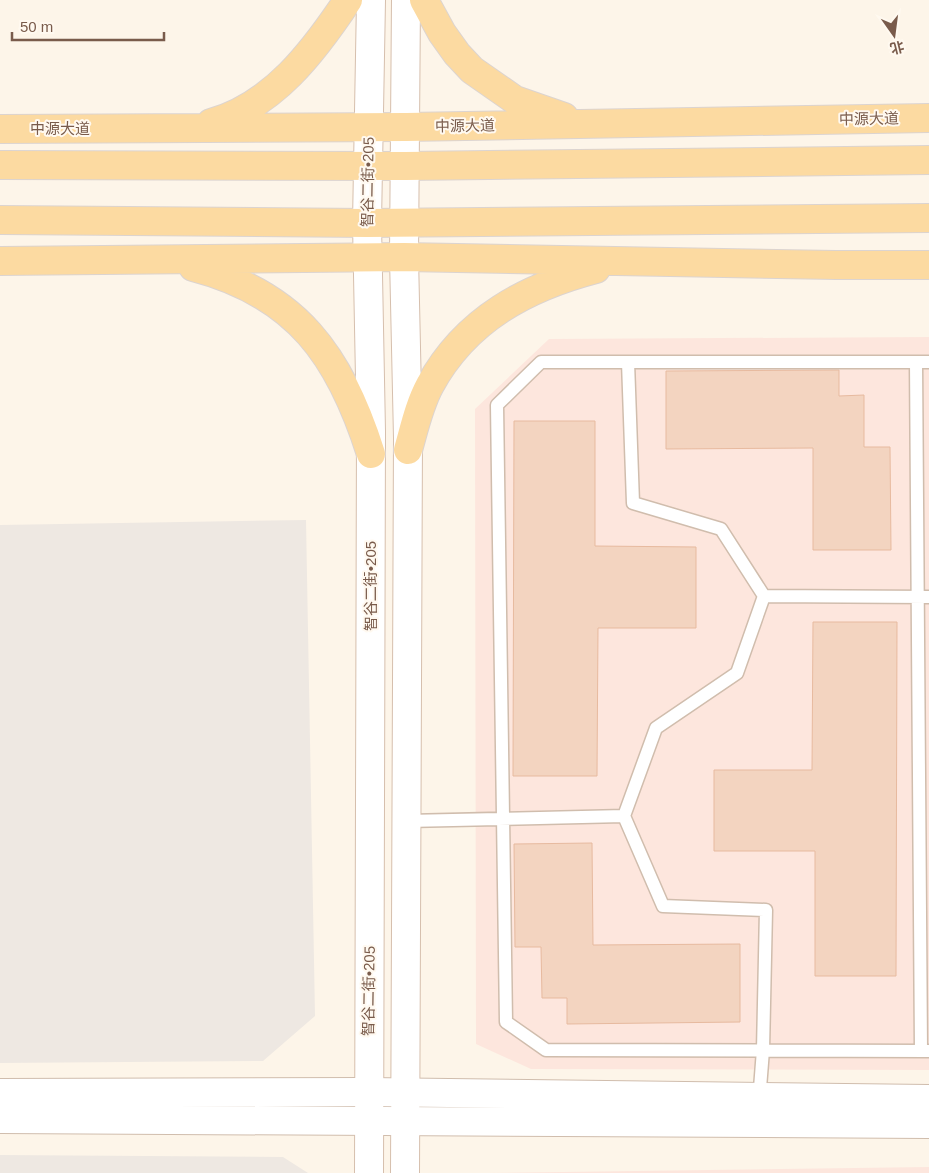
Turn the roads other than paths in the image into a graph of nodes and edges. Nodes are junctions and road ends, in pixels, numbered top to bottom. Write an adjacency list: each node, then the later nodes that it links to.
1 (348, 0): 9 (main road)
2 (371, 0): 7 (main road, 智谷二街•205)
3 (406, 0): 8 (main road)
4 (424, 0): 6 (main road)
5 (929, 118): 6 (main road, 中源大道)
6 (585, 124): 8 (main road, 中源大道)
7 (369, 127): 8 (main road, 中源大道); 9 (main road, 中源大道); 13 (main road, 智谷二街•205)
8 (406, 127): 14 (main road)
9 (193, 128): 10 (main road, 中源大道)
10 (0, 129)
11 (929, 160): 14 (main road)
12 (0, 165): 13 (main road)
13 (368, 165): 14 (main road); 18 (main road, 智谷二街•205)
14 (405, 166): 17 (main road)
15 (929, 218): 17 (main road)
16 (0, 220): 18 (main road)
17 (405, 222): 18 (main road); 19 (main road)
18 (367, 223): 20 (main road, 智谷二街•205)
19 (404, 257): 20 (main road); 23 (main road); 27 (main road)
20 (368, 258): 21 (main road); 28 (main road, 智谷二街•205)
21 (165, 259): 22 (main road); 28 (main road)
22 (0, 261)
23 (625, 261): 24 (main road); 27 (main road)
24 (929, 265)
25 (628, 362): 26 (lane); 29 (lane); 32 (lane)
26 (923, 362): 30 (lane)
27 (408, 450): 33 (main road)
28 (371, 454): 37 (main road, 智谷二街•205)
29 (764, 596): 30 (lane); 31 (lane)
30 (923, 597): 35 (lane)
31 (624, 816): 32 (lane); 34 (lane)
32 (503, 819): 33 (lane); 34 (lane)
33 (407, 821): 39 (main road)
34 (763, 1050): 35 (lane); 40 (lane)
35 (925, 1051)
36 (0, 1092): 37 (main road)
37 (368, 1092): 39 (main road); 42 (main road, 智谷二街•205)
38 (929, 1099): 40 (main road)
39 (405, 1107): 40 (main road); 42 (main road); 45 (main road)
40 (758, 1110): 43 (main road)
41 (0, 1119): 42 (main road)
42 (369, 1119): 44 (main road, 智谷二街•205)
43 (929, 1124)
44 (369, 1173)
45 (405, 1173)

